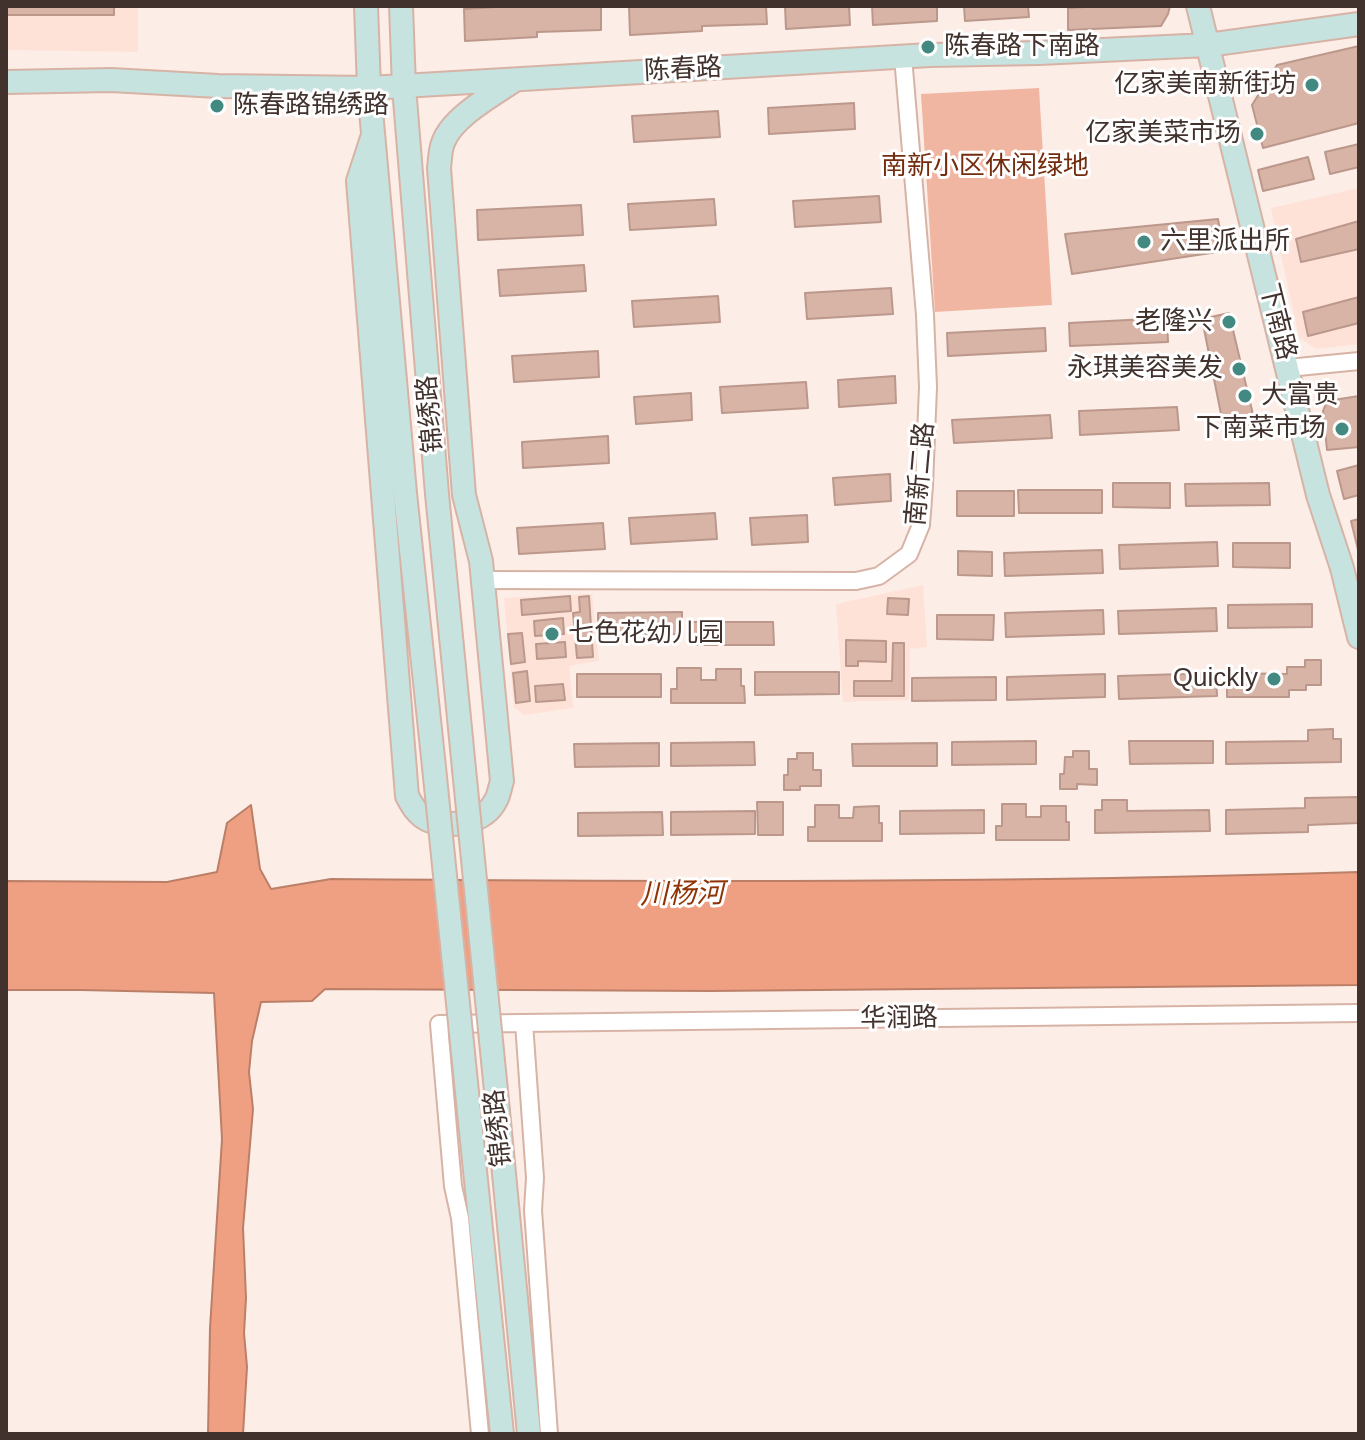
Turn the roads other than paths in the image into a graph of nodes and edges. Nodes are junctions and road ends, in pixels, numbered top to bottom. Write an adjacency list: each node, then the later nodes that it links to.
1 (366, 6): 10 (main road, 锦绣路)
2 (401, 6): 9 (main road, 锦绣路)
3 (1198, 6): 5 (main road, 下南路)
4 (1359, 24): 5 (main road, 陈春路)
5 (1208, 45): 6 (main road, 陈春路); 13 (main road, 下南路)
6 (903, 57): 7 (main road, 陈春路); 14 (street, 南新二路)
7 (515, 80): 9 (main road, 陈春路); 14 (main road, 锦绣路)
8 (6, 82): 10 (main road, 陈春路)
9 (404, 87): 10 (main road, 陈春路); 20 (main road, 锦绣路, bridge)
10 (369, 88): 11 (main road, 锦绣路)
11 (373, 135): 14 (main road, 锦绣路); 19 (main road, 锦绣路, bridge)
12 (1359, 361): 13 (street)
13 (1288, 368): 15 (main road, 下南路)
14 (483, 580)
15 (1359, 637)
16 (1359, 1013): 17 (street, 华润路)
17 (524, 1023): 18 (street, 华润路); 21 (street)
18 (480, 1434)
19 (502, 1434)
20 (529, 1434)
21 (549, 1434)

